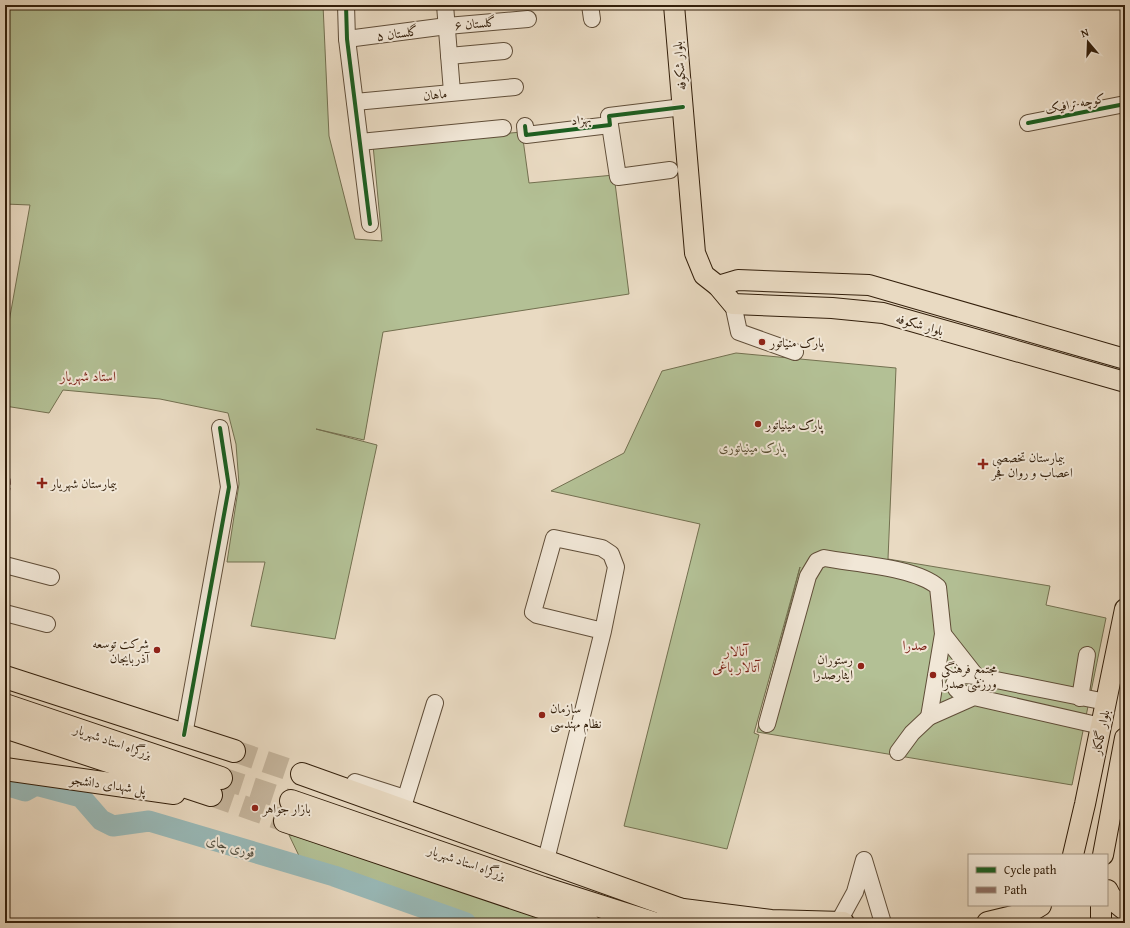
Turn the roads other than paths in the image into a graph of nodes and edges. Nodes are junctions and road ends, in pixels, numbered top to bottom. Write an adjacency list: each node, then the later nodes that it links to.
1 (346, 5): 6 (street)
2 (445, 5): 5 (street)
3 (674, 5): 13 (main road, بلوار شکوفه)
4 (528, 19): 5 (street, گلستان ۶)
5 (447, 26): 6 (street, گلستان ۵); 8 (street)
6 (347, 39): 11 (street)
7 (504, 51): 8 (street)
8 (449, 56): 10 (street)
9 (515, 87): 10 (street, ماهان)
10 (452, 92): 11 (street, ماهان)
11 (355, 102): 18 (street)
12 (1125, 104): 14 (street, کوچه ترافیک)
13 (683, 107): 15 (street, بهزاد); 21 (main road, بلوار شکوفه)
14 (1028, 123)
15 (610, 125): 16 (street, بهزاد); 19 (street)
16 (525, 126)
17 (503, 128): 18 (street)
18 (360, 142): 20 (street)
19 (670, 170)
20 (370, 224)
21 (718, 286): 22 (main road, بلوار شکوفه); 24 (main road, بلوار شکوفه)
22 (733, 304): 23 (street); 25 (main road, بلوار شکوفه)
23 (795, 352)
24 (1125, 359)
25 (1125, 382)
26 (220, 428): 46 (street)
27 (5, 565): 28 (street)
28 (51, 577)
29 (1125, 609): 39 (main road, بلوار گلکار)
30 (5, 613): 31 (street)
31 (47, 624)
32 (603, 631): 32 (street); 58 (street)
33 (943, 634): 35 (street); 42 (street); 43 (street)
34 (1087, 655): 38 (street)
35 (976, 676): 37 (street); 38 (street)
36 (5, 677): 46 (highway)
37 (974, 698): 42 (street); 44 (street)
38 (1080, 698): 39 (street)
39 (1106, 702): 44 (main road, بلوار گلکار)
40 (435, 703): 54 (street)
41 (5, 705): 52 (highway, بزرگراه استاد شهریار)
42 (929, 717): 49 (street)
43 (767, 724)
44 (1101, 726): 56 (main road, بلوار گلکار)
45 (5, 727): 52 (highway)
46 (184, 735): 48 (highway)
47 (1125, 738): 57 (main road, بلوار گلکار)
48 (234, 751)
49 (898, 752)
50 (5, 769): 52 (highway, پل شهدای دانشجو)
51 (301, 770): 54 (highway)
52 (216, 786)
53 (292, 801): 60 (highway, بزرگراه استاد شهریار)
54 (403, 804): 58 (highway)
55 (285, 821): 67 (highway, بزرگراه استاد شهریار)
56 (1073, 854)
57 (1103, 854)
58 (546, 860): 65 (highway)
59 (1108, 892): 64 (highway)
60 (579, 899): 65 (highway); 66 (highway, بزرگراه استاد شهریار)
61 (1038, 906): 71 (highway)
62 (1039, 906): 72 (highway)
63 (1101, 906): 73 (main road)
64 (1125, 909)
65 (682, 910): 68 (highway)
66 (648, 922)
67 (588, 923)
68 (838, 923): 69 (highway); 70 (street)
69 (843, 923)
70 (883, 923)
71 (988, 923)
72 (1030, 923)
73 (1101, 923)

